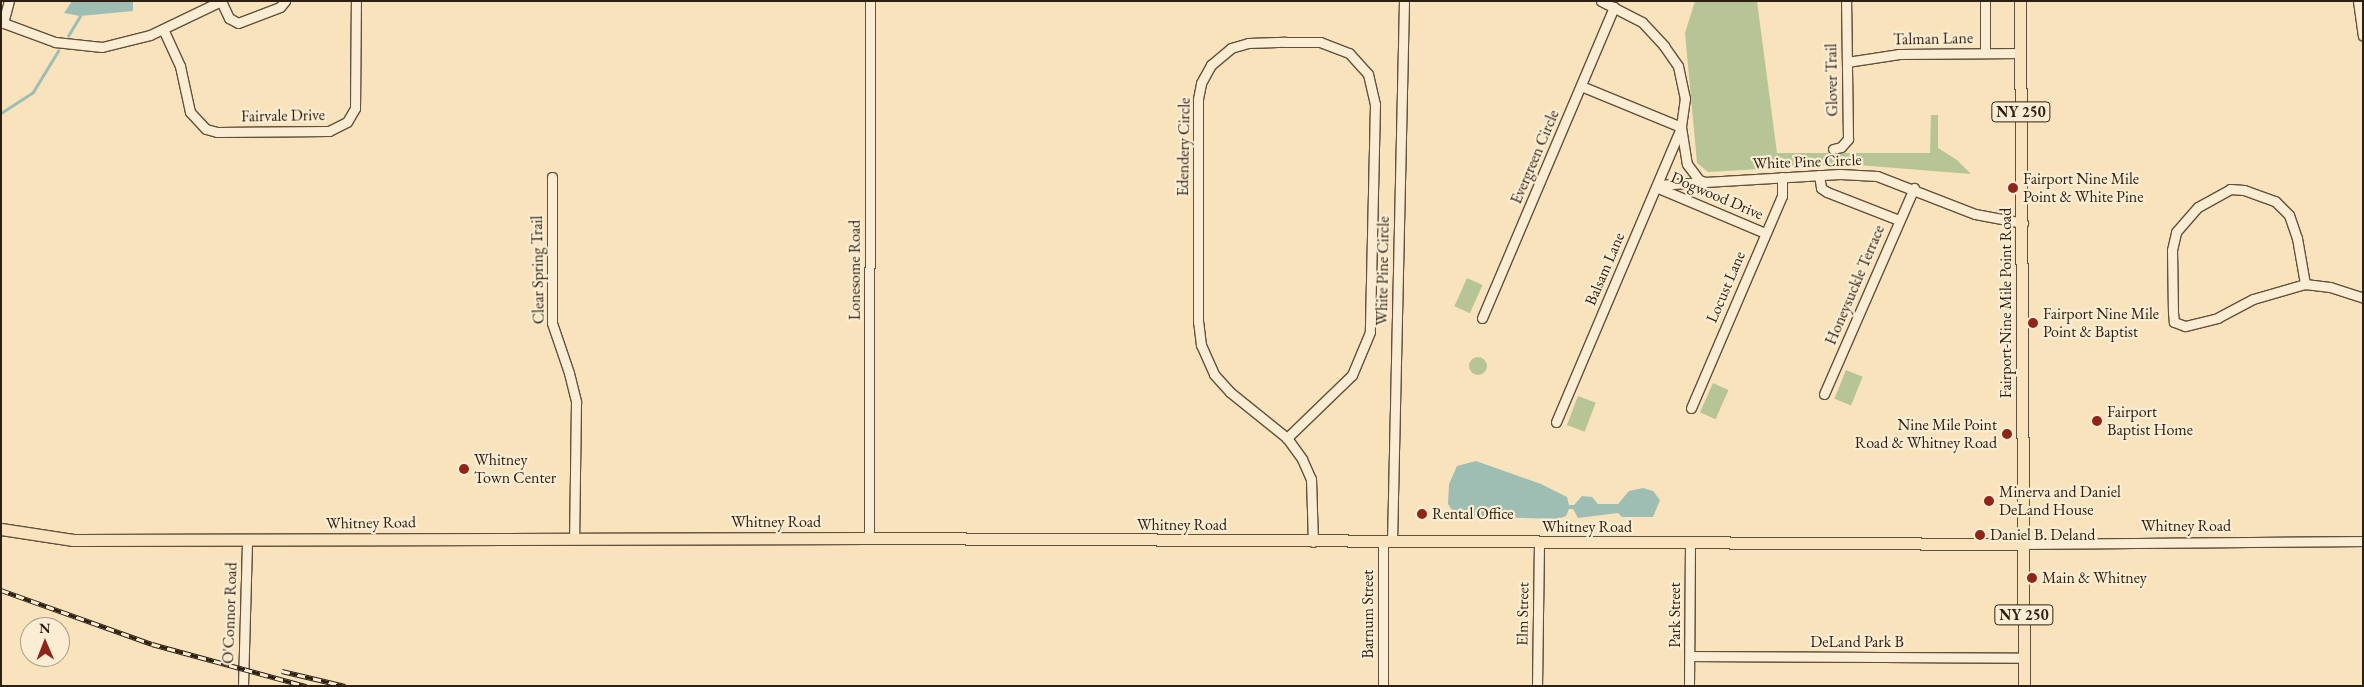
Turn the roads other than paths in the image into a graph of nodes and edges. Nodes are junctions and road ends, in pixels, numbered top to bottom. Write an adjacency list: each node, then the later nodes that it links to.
1 (9, 1): 13 (street)
2 (221, 1): 3 (street); 14 (street)
3 (285, 1)
4 (356, 1): 14 (street, Fairvale Drive)
5 (870, 1): 40 (street, Lonesome Road)
6 (1404, 1): 44 (street, White Pine Circle)
7 (1600, 1): 12 (street)
8 (1846, 1): 18 (street, Glover Trail)
9 (1985, 1): 16 (street)
10 (2020, 1): 17 (main road, Fairport-Nine Mile Point Road / NY 250)
11 (2358, 1): 15 (street)
12 (1614, 7): 19 (street, Evergreen Circle); 20 (street)
13 (2, 23): 14 (street)
14 (162, 29)
15 (2363, 36)
16 (1985, 53): 17 (street, Talman Lane); 18 (street, Talman Lane)
17 (2020, 53): 29 (main road, Fairport-Nine Mile Point Road / NY 250)
18 (1846, 62): 21 (street, Glover Trail)
19 (1581, 86): 20 (street); 33 (street, Evergreen Circle)
20 (1681, 127): 25 (street); 26 (street, Balsam Lane)
21 (1833, 149)
22 (1818, 175): 24 (street, White Pine Circle); 27 (street, White Pine Circle); 28 (street)
23 (552, 178): 39 (street, Clear Spring Trail)
24 (1782, 178): 25 (street, White Pine Circle); 30 (street, Locust Lane)
25 (1705, 182): 26 (street, White Pine Circle)
26 (1657, 186): 30 (street, Dogwood Drive); 36 (street, Balsam Lane)
27 (1914, 188): 28 (street, Honeysuckle Terrace); 29 (street, White Pine Circle)
28 (1899, 220): 34 (street, Honeysuckle Terrace)
29 (2022, 223): 47 (main road, Fairport-Nine Mile Point Road / NY 250)
30 (1765, 233): 35 (street, Locust Lane)
31 (2305, 284): 31 (street); 32 (street)
32 (2363, 298)
33 (1482, 318)
34 (1824, 394)
35 (1690, 408)
36 (1556, 422)
37 (1287, 438): 37 (street, Edendery Circle); 43 (street, Edendery Circle)
38 (1, 529): 41 (main road, Whitney Road)
39 (574, 538): 40 (main road, Whitney Road); 41 (main road, Whitney Road)
40 (869, 538): 43 (main road, Whitney Road)
41 (247, 541): 50 (street, O'Connor Road)
42 (2363, 541): 47 (street, Whitney Road)
43 (1313, 542): 44 (main road, Whitney Road)
44 (1388, 542): 45 (main road, Whitney Road); 51 (street, Barnum Street)
45 (1539, 543): 46 (main road, Whitney Road); 52 (street, Elm Street)
46 (1690, 544): 47 (main road, Whitney Road); 48 (street, Park Street)
47 (2024, 544): 49 (main road, NY 250)
48 (1690, 656): 49 (street, DeLand Park B); 53 (street, Park Street)
49 (2024, 658): 54 (main road, NY 250)
50 (243, 686)
51 (1383, 686)
52 (1537, 686)
53 (1689, 686)
54 (2024, 686)

